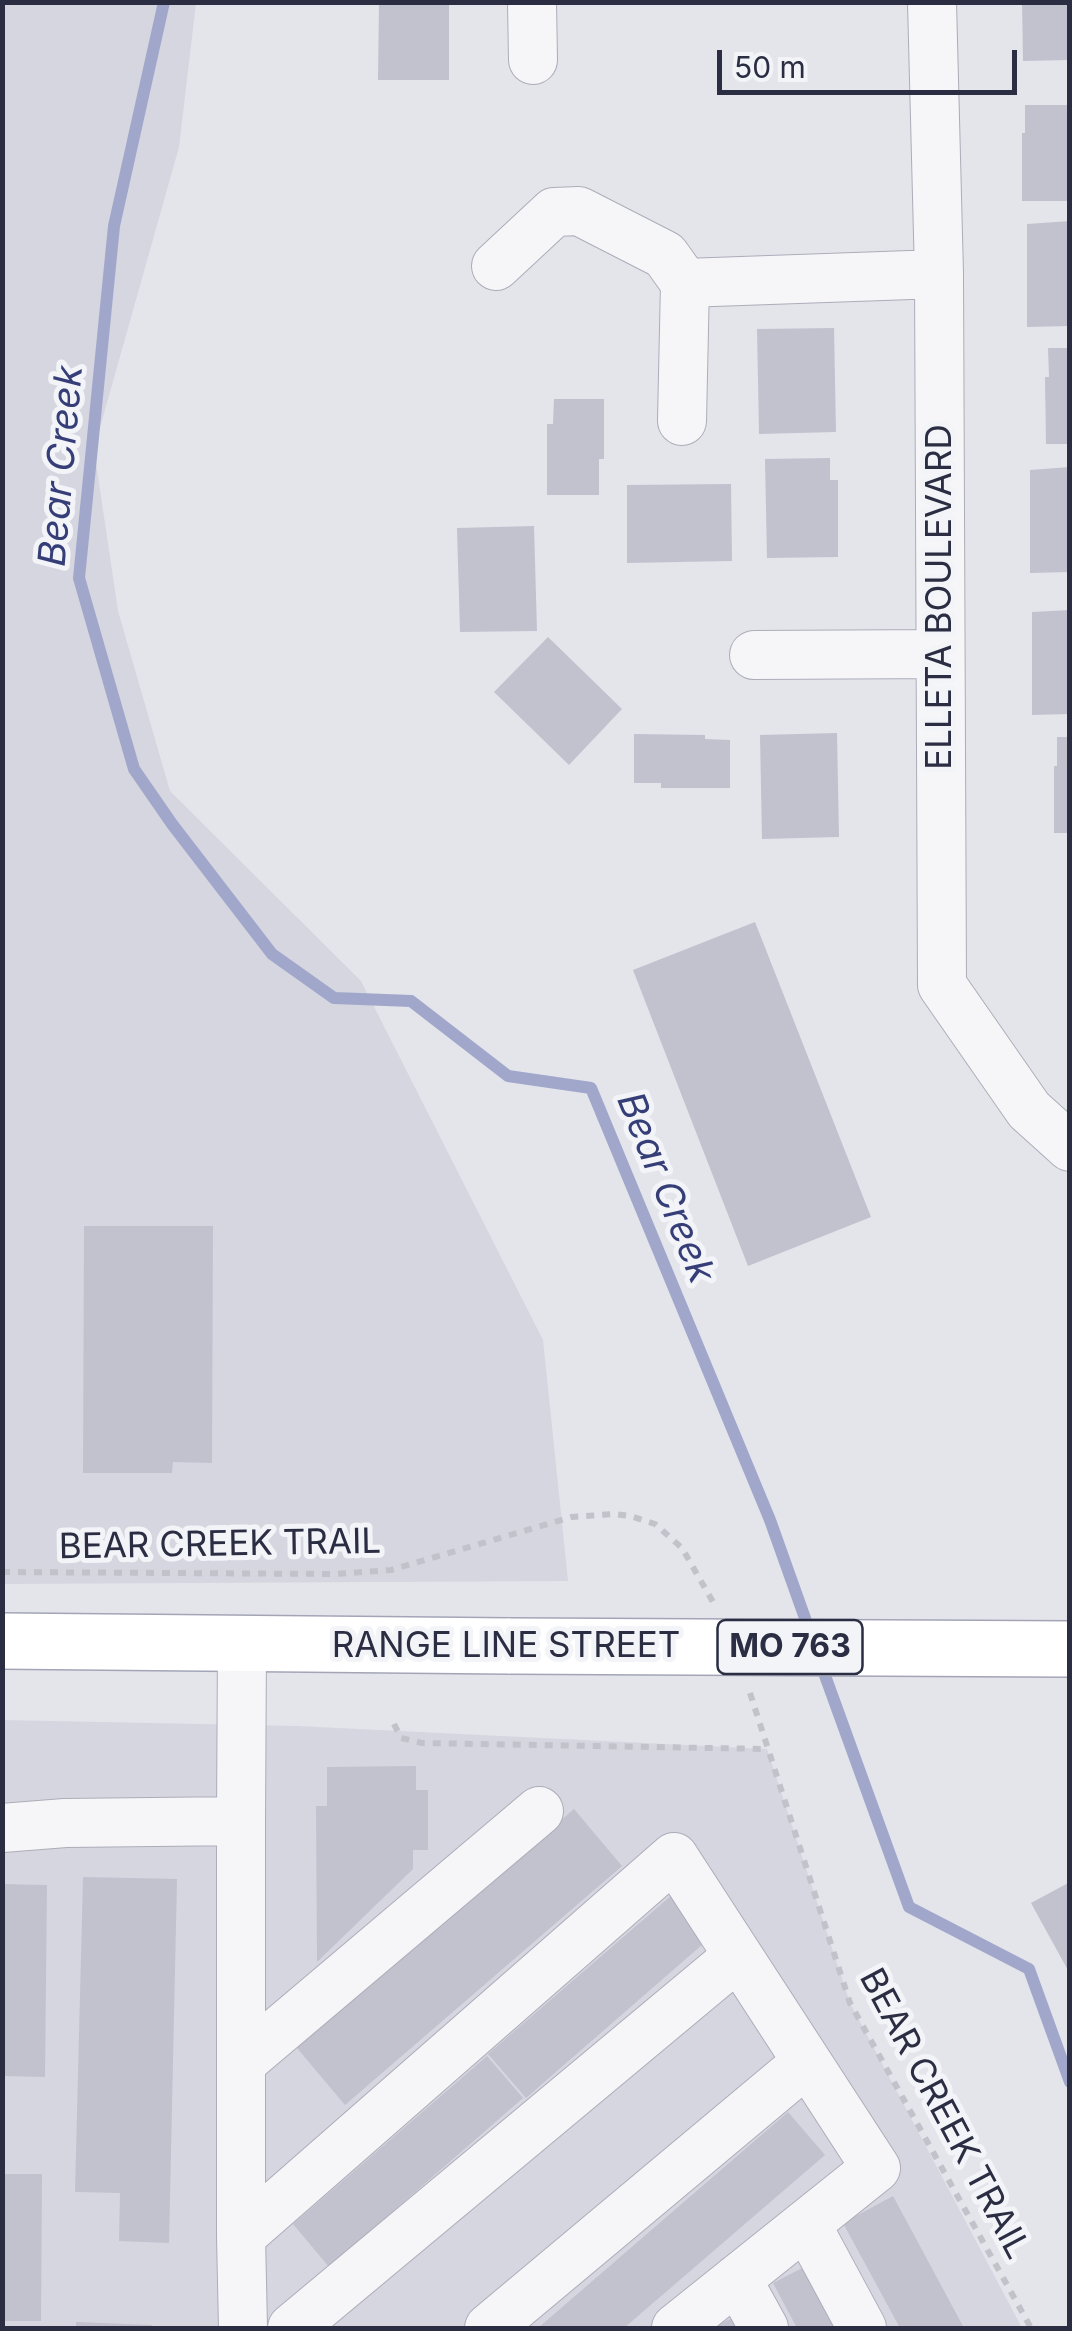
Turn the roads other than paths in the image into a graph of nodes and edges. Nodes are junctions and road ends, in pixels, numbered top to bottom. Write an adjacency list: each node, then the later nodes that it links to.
1 (532, 2): 3 (street)
2 (932, 2): 5 (street, ELLETA BOULEVARD)
3 (533, 60)
4 (496, 266): 6 (street)
5 (939, 274): 6 (street); 8 (street, ELLETA BOULEVARD)
6 (685, 284): 7 (street)
7 (682, 422)
8 (940, 654): 9 (street); 10 (street, ELLETA BOULEVARD)
9 (754, 655)
10 (1070, 1146)
11 (2, 1641): 12 (main road, RANGE LINE STREET / MO 763)
12 (242, 1644): 13 (main road, RANGE LINE STREET / MO 763, bridge); 15 (street)
13 (1070, 1649)
14 (539, 1811): 19 (street)
15 (241, 1822): 16 (street); 19 (street)
16 (2, 1828)
17 (738, 1956): 18 (street); 21 (street); 24 (street)
18 (807, 2062): 20 (street); 25 (street)
19 (241, 2064): 21 (street)
20 (806, 2224): 22 (street); 28 (street)
21 (241, 2236): 23 (street)
22 (737, 2280): 26 (street); 27 (street)
23 (243, 2328)
24 (292, 2328)
25 (490, 2328)
26 (676, 2328)
27 (764, 2328)
28 (862, 2328)

